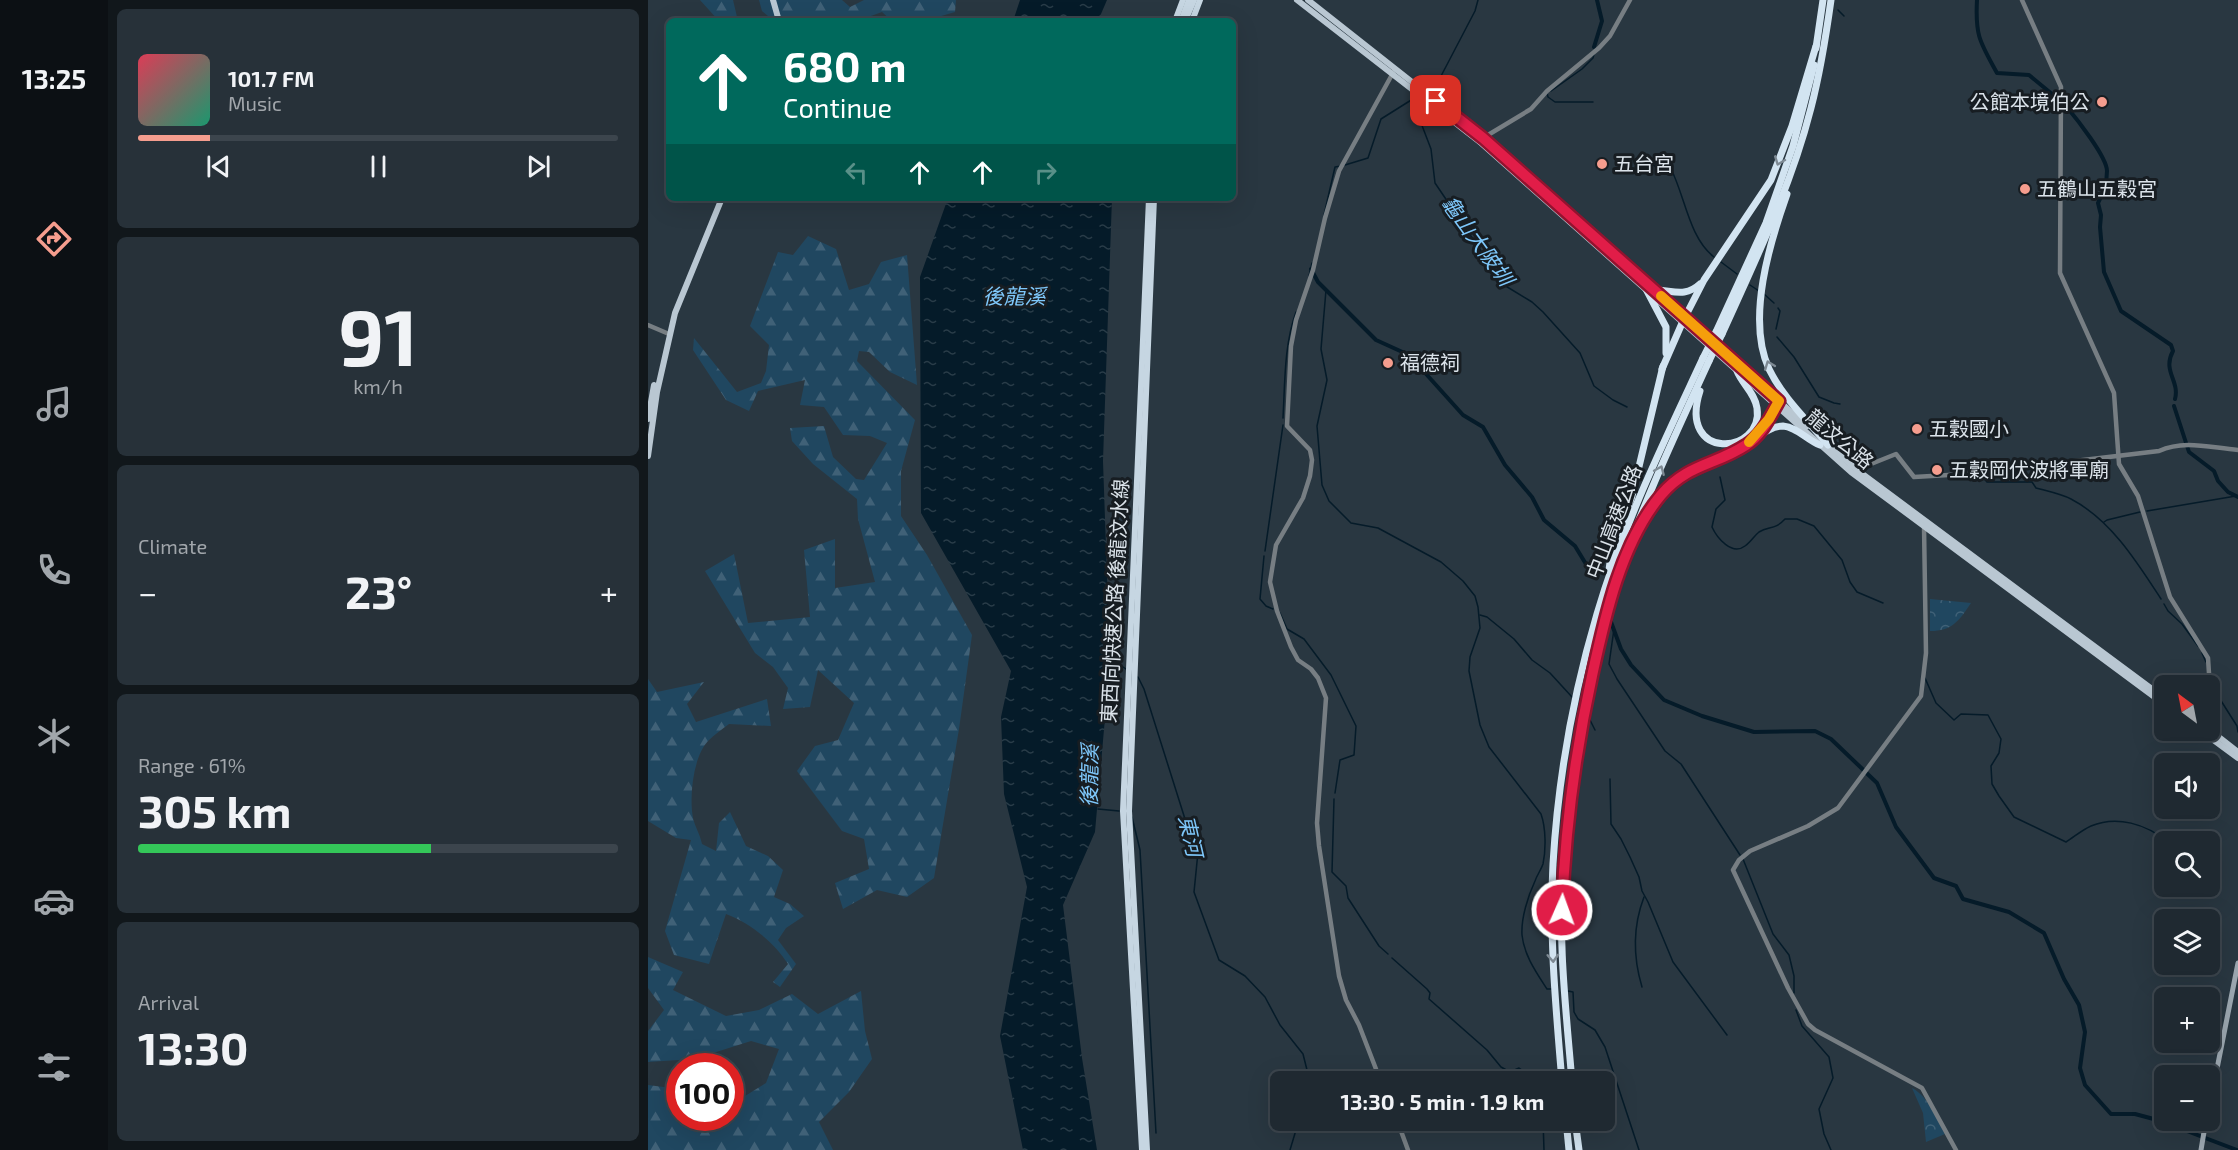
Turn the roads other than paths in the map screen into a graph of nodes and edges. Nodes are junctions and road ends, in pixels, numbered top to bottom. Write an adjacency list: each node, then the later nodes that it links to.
1 (771, 0): 12 (main road)
2 (1183, 0): 13 (highway)
3 (1189, 0): 14 (highway)
4 (1194, 0): 15 (highway)
5 (1200, 0): 16 (highway)
6 (1297, 0): 18 (main road)
7 (1308, 0): 18 (main road)
8 (1630, 0): 19 (street)
9 (1823, 0): 17 (highway, 中山高速公路)
10 (1831, 0): 20 (highway, 中山高速公路)
11 (2022, 0): 42 (street)
12 (776, 18)
13 (1176, 18)
14 (1181, 18)
15 (1186, 18)
16 (1193, 18)
17 (1816, 46): 24 (highway, one-way to 24); 30 (highway, 中山高速公路)
18 (1393, 72): 19 (main road, 龍汶公路); 58 (street)
19 (1482, 141): 25 (main road, 龍汶公路); 26 (main road, 龍汶公路)
20 (1793, 165): 30 (highway, 中山高速公路); 39 (highway, one-way to 20)
21 (719, 201): 29 (main road)
22 (1148, 201): 65 (highway, 東西向快速公路 後龍汶水線)
23 (1156, 201): 66 (highway, 東西向快速公路 後龍汶水線)
24 (1704, 280): 26 (highway); 27 (highway)
25 (1646, 289): 27 (main road, 龍汶公路); 32 (highway)
26 (1654, 290): 27 (main road, 龍汶公路)
27 (1684, 319): 32 (highway); 33 (main road, 龍汶公路); 35 (main road, 龍汶公路)
28 (648, 325): 29 (street)
29 (668, 333): 36 (main road); 43 (main road)
30 (1719, 333): 31 (highway, 中山高速公路, bridge)
31 (1706, 360): 34 (highway, 中山高速公路); 47 (highway, 中山高速公路)
32 (1662, 369): 47 (highway)
33 (1737, 371): 34 (highway); 35 (main road, 龍汶公路)
34 (1702, 377): 46 (highway, 中山高速公路, one-way to 34)
35 (1777, 404): 37 (highway); 38 (main road, 龍汶公路); 39 (main road, 龍汶公路)
36 (648, 419)
37 (1748, 444): 38 (highway); 46 (highway)
38 (1820, 445): 41 (main road, 龍汶公路)
39 (1828, 445): 41 (main road, 龍汶公路)
40 (2238, 450): 42 (street)
41 (1835, 454): 44 (main road, 龍汶公路)
42 (2118, 455): 44 (street); 49 (street)
43 (648, 456)
44 (1854, 471): 45 (main road, 龍汶公路)
45 (1924, 523): 48 (main road, 龍汶公路); 70 (street)
46 (1628, 549): 60 (highway, 中山高速公路)
47 (1609, 580): 59 (highway, 中山高速公路, one-way to 59)
48 (2077, 636): 50 (main road, 龍汶公路); 51 (main road, 龍汶公路)
49 (2209, 675)
50 (2154, 691)
51 (2154, 696)
52 (2220, 740): 54 (main road)
53 (2220, 741): 55 (main road)
54 (2238, 752)
55 (2238, 758)
56 (2238, 963): 57 (main road)
57 (2218, 1065)
58 (1377, 1071)
59 (1561, 1071)
60 (1571, 1071)
61 (1401, 1131): 67 (street)
62 (1567, 1131): 68 (highway)
63 (1576, 1131): 69 (highway)
64 (2205, 1131): 71 (main road)
65 (1142, 1150)
66 (1147, 1150)
67 (1408, 1150)
68 (1569, 1150)
69 (1579, 1150)
70 (1956, 1150)
71 (2200, 1150)

